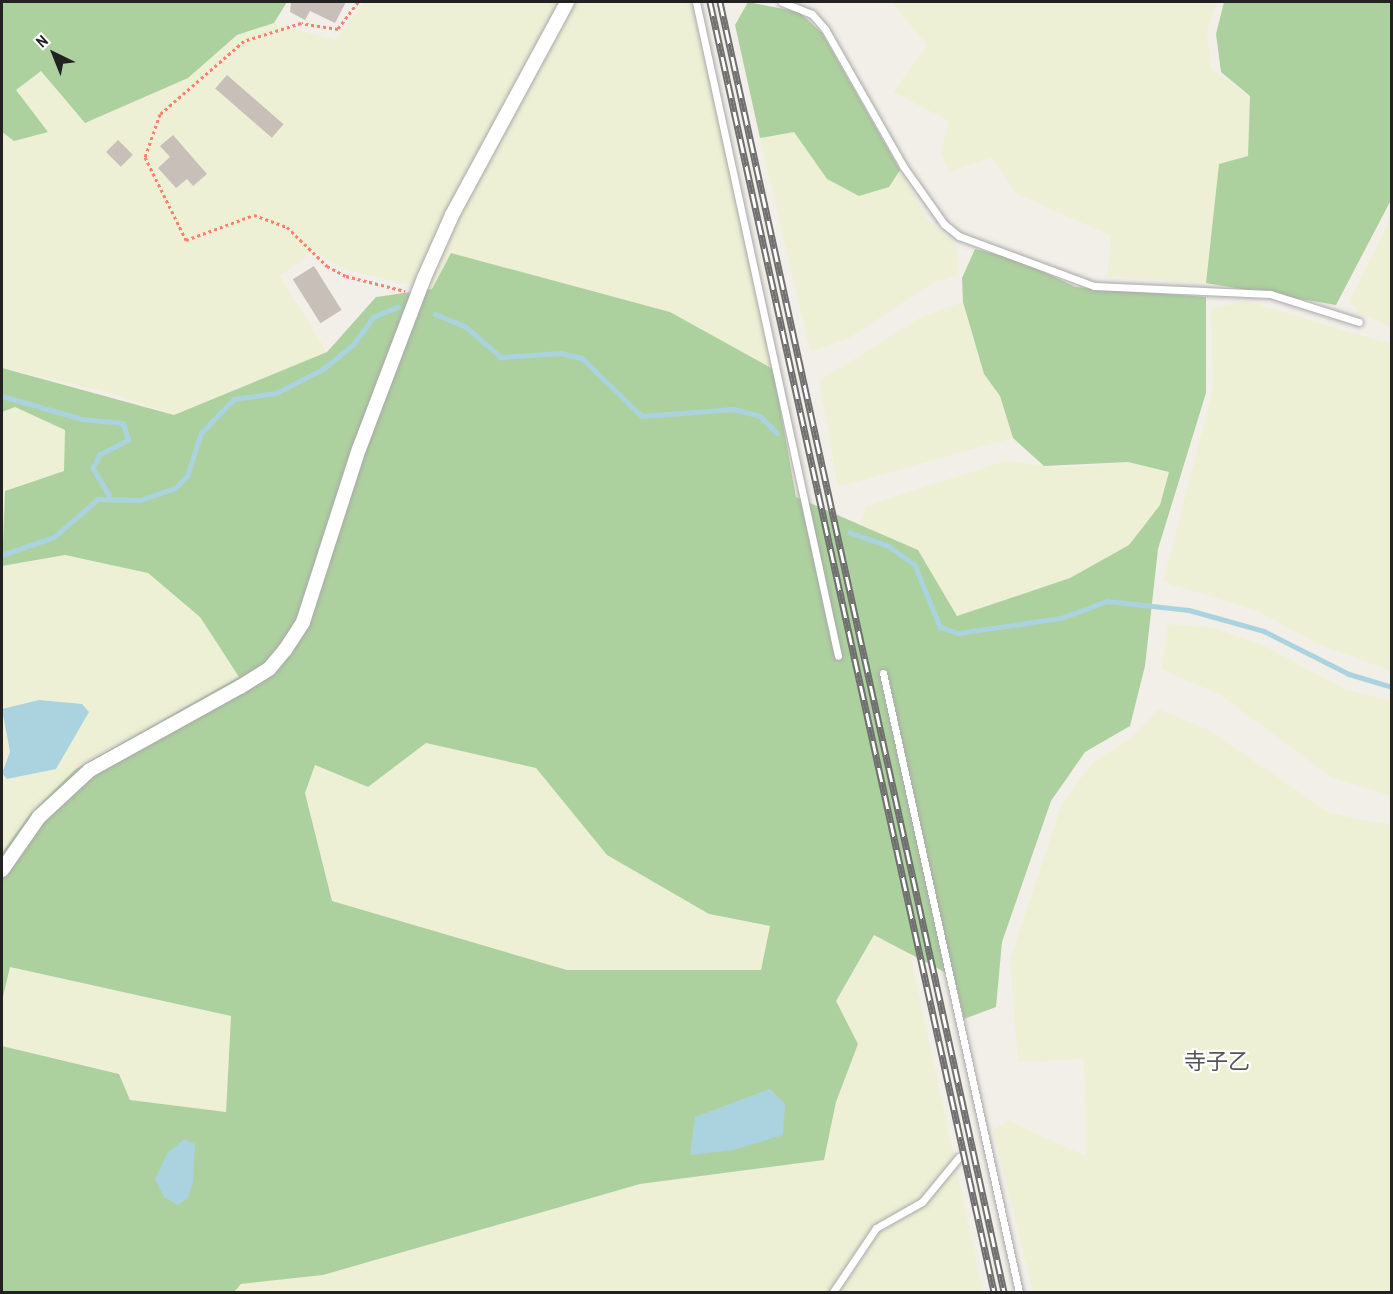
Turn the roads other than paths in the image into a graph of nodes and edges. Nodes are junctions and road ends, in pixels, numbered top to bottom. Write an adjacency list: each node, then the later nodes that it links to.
1 (567, 2): 7 (street)
2 (696, 2): 5 (lane)
3 (782, 2): 4 (lane)
4 (1359, 322)
5 (838, 656)
6 (883, 674): 8 (lane)
7 (2, 870)
8 (982, 1133): 9 (lane); 12 (lane)
9 (974, 1139)
10 (959, 1157): 11 (lane)
11 (833, 1293)
12 (1019, 1293)

